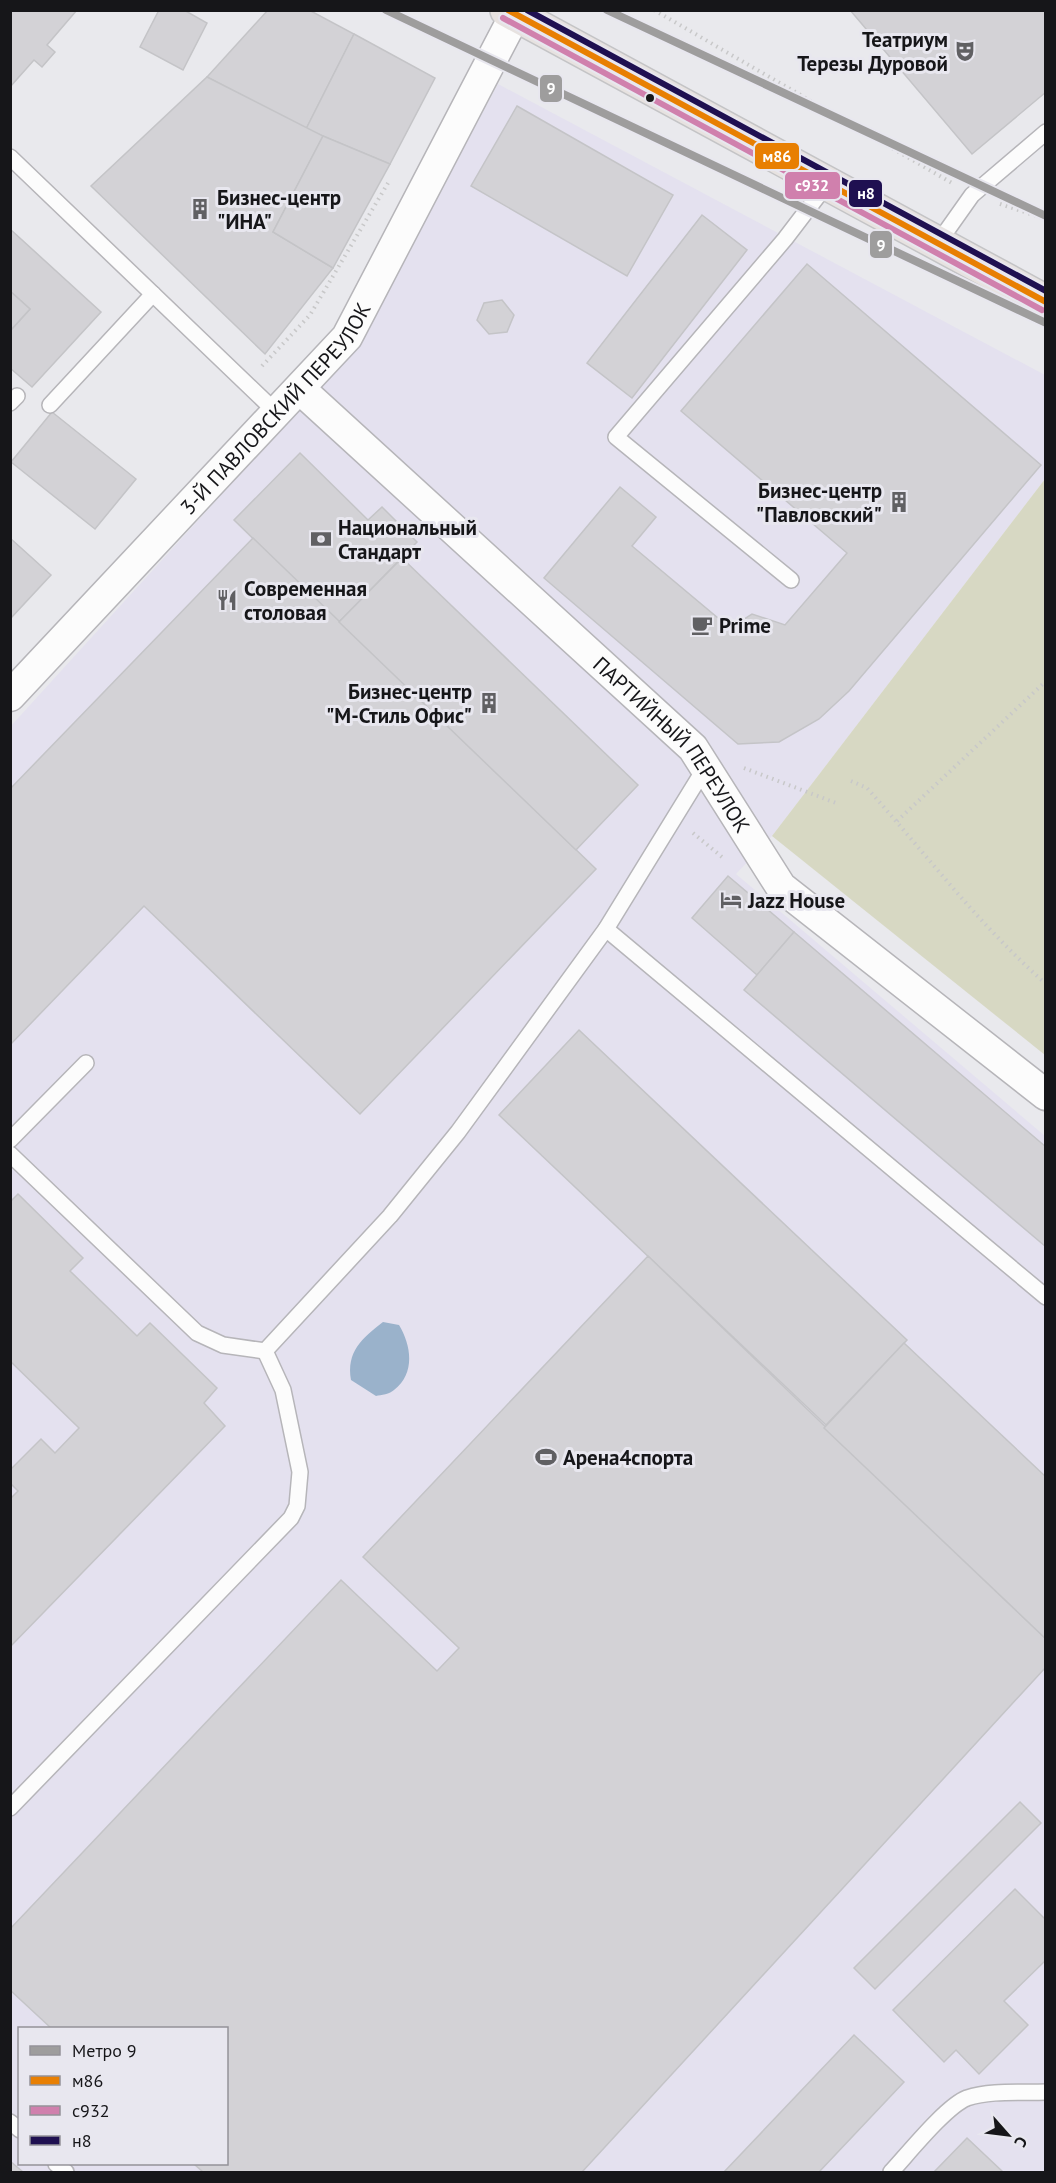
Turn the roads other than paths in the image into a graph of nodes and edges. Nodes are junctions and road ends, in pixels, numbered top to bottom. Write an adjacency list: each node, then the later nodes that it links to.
1 (511, 13): 4 (main road); 8 (street, 3-Й ПАВЛОВСКИЙ ПЕРЕУЛОК)
2 (1046, 132): 5 (lane)
3 (10, 157): 6 (lane)
4 (827, 184): 5 (main road); 11 (lane)
5 (938, 243): 7 (main road)
6 (153, 294): 9 (lane); 10 (lane)
7 (1046, 302)
8 (300, 388): 10 (street, 3-Й ПАВЛОВСКИЙ ПЕРЕУЛОК); 13 (street, ПАРТИЙНЫЙ ПЕРЕУЛОК)
9 (50, 405)
10 (277, 413): 12 (street, 3-Й ПАВЛОВСКИЙ ПЕРЕУЛОК)
11 (791, 580)
12 (10, 696)
13 (699, 758): 14 (lane); 16 (street, ПАРТИЙНЫЙ ПЕРЕУЛОК)
14 (606, 929): 19 (lane); 20 (lane)
15 (86, 1063): 17 (lane)
16 (1046, 1095)
17 (10, 1140)
18 (10, 1154): 20 (lane)
19 (1046, 1297)
20 (265, 1352): 21 (lane)
21 (10, 1808)
22 (1046, 2092): 23 (lane)
23 (891, 2172)

